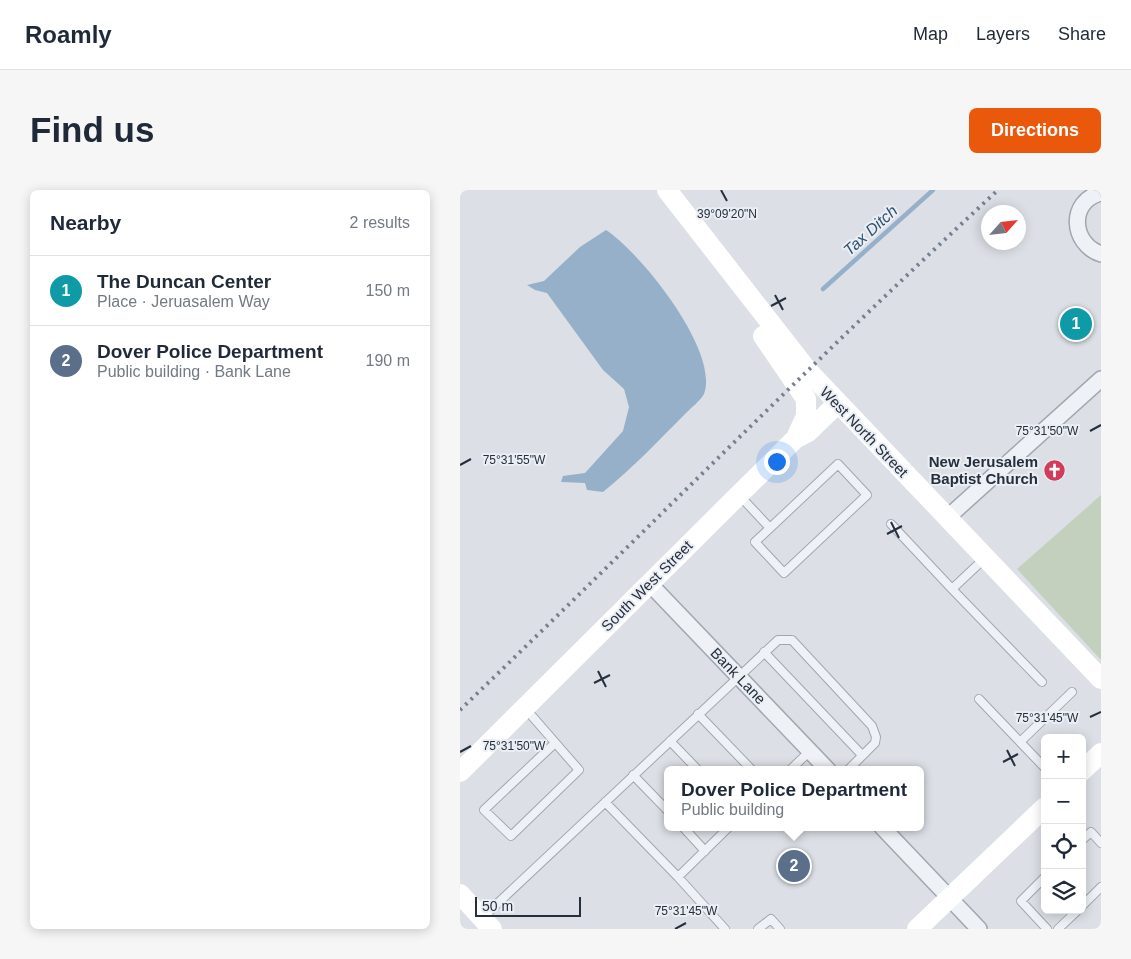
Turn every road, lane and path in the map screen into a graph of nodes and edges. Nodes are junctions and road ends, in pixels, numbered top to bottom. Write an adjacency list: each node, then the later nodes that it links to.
1 (666, 190): 4 (main road, West North Street)
2 (1101, 193): 3 (street)
3 (1101, 254)
4 (718, 258): 6 (main road, West North Street); 7 (main road)
5 (1101, 379): 9 (street)
6 (837, 404): 7 (main road, South West Street); 9 (main road, West North Street)
7 (795, 439): 8 (main road, South West Street)
8 (739, 495): 11 (lane); 13 (main road, South West Street)
9 (947, 518): 12 (main road, West North Street)
10 (891, 524): 14 (lane)
11 (770, 528): 11 (lane)
12 (986, 558): 14 (lane); 17 (main road, West North Street)
13 (649, 583): 16 (street, Bank Lane); 21 (main road, South West Street)
14 (952, 589): 18 (lane)
15 (764, 652): 16 (lane); 28 (lane); 28 (lane)
16 (738, 676): 22 (lane); 26 (street, Bank Lane)
17 (1101, 679)
18 (1042, 682)
19 (1072, 692): 24 (lane)
20 (979, 699): 24 (lane)
21 (525, 708): 25 (lane); 36 (main road, South West Street)
22 (698, 714): 23 (lane); 31 (lane)
23 (670, 741): 30 (lane); 37 (lane)
24 (1020, 742): 29 (lane)
25 (555, 743): 25 (lane)
26 (810, 751): 32 (lane); 33 (street, Bank Lane)
27 (1101, 753): 35 (main road)
28 (862, 756): 34 (lane)
29 (1041, 764)
30 (694, 766)
31 (748, 766)
32 (794, 766)
33 (824, 766)
34 (852, 766)
35 (1086, 767)
36 (460, 772)
37 (633, 775): 38 (lane); 39 (lane)
38 (605, 802): 47 (lane); 54 (lane)
39 (664, 807)
40 (1041, 810): 51 (main road)
41 (687, 831): 46 (lane)
42 (725, 831): 46 (lane)
43 (886, 831): 51 (street)
44 (1086, 836): 45 (lane)
45 (1101, 843)
46 (705, 851): 47 (lane)
47 (678, 877): 55 (lane)
48 (1041, 881): 60 (lane)
49 (1101, 887): 52 (lane)
50 (460, 894): 54 (main road)
51 (950, 898): 58 (main road); 59 (street)
52 (1086, 902)
53 (1074, 914): 61 (lane)
54 (487, 923)
55 (725, 929)
56 (758, 929): 57 (lane)
57 (780, 929)
58 (916, 929)
59 (980, 929)
60 (1047, 929)
61 (1058, 929)

